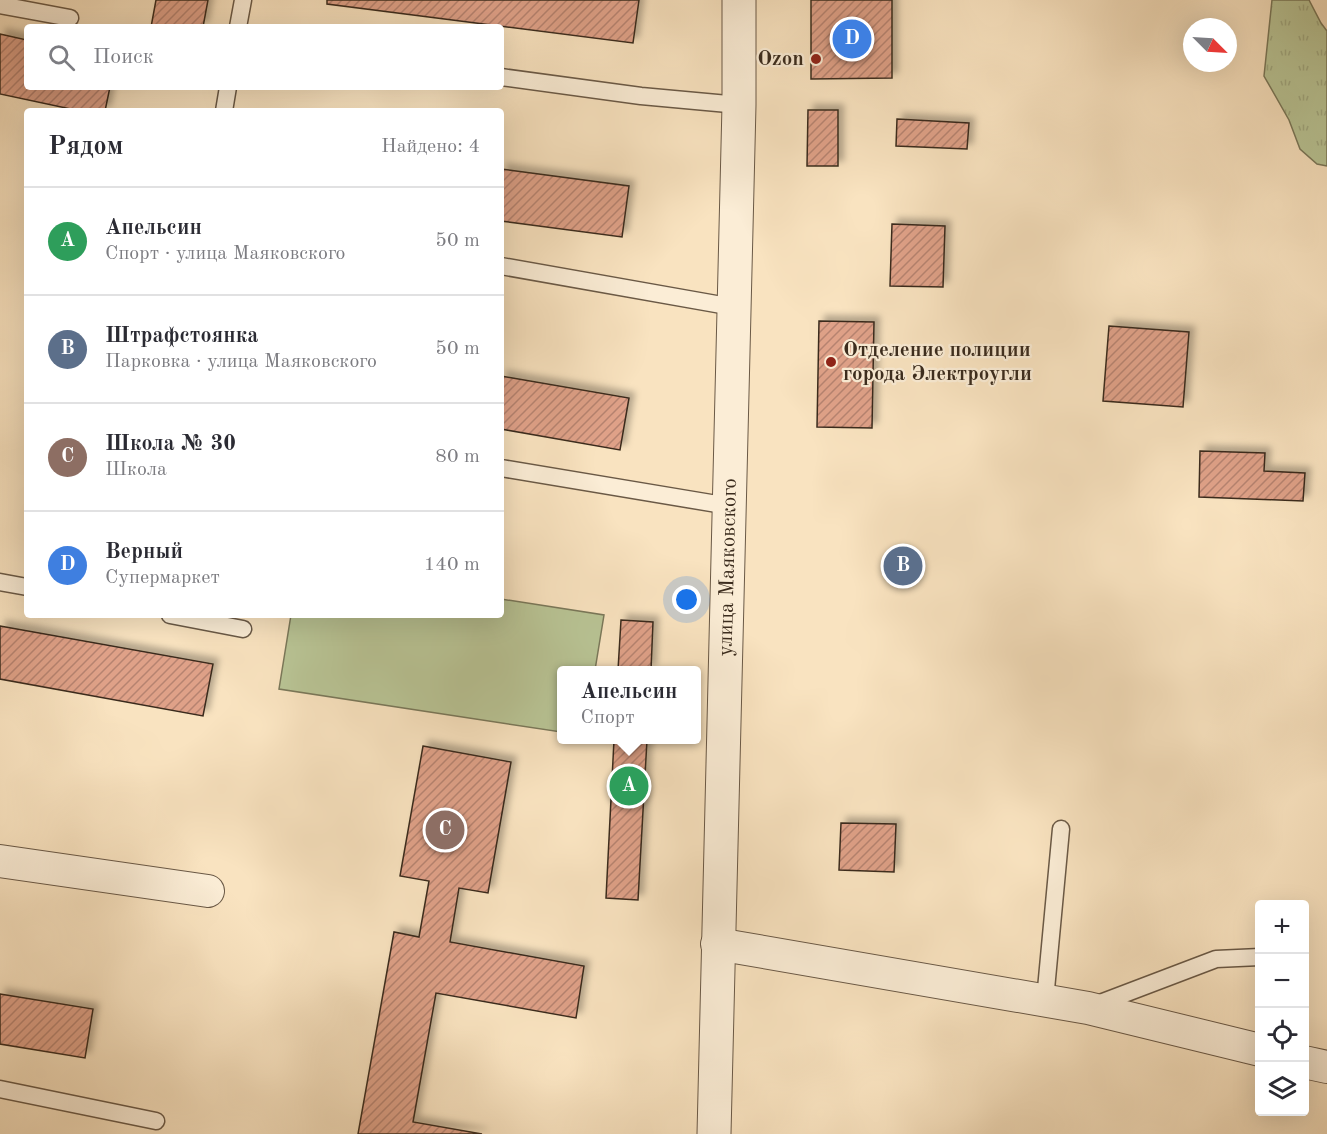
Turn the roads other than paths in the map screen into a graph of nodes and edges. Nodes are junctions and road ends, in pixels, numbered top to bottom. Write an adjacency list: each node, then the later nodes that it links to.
1 (243, 0): 6 (lane)
2 (739, 0): 9 (street, улица Маяковского)
3 (0, 5): 4 (lane)
4 (38, 6): 5 (lane)
5 (70, 18)
6 (239, 24)
7 (504, 77): 9 (lane)
8 (228, 90): 10 (lane)
9 (739, 105): 12 (street, улица Маяковского)
10 (224, 108)
11 (504, 267): 12 (lane)
12 (734, 307): 14 (street, улица Маяковского)
13 (504, 468): 14 (lane)
14 (729, 506): 22 (street, улица Маяковского)
15 (0, 582): 16 (lane)
16 (24, 586)
17 (186, 618): 18 (lane)
18 (243, 629)
19 (1061, 829): 24 (lane)
20 (0, 861): 21 (street)
21 (208, 891)
22 (717, 944): 24 (street); 31 (street, улица Маяковского)
23 (1255, 957): 25 (lane)
24 (1045, 1000): 25 (street)
25 (1088, 1008): 26 (street)
26 (1255, 1049)
27 (1309, 1063): 28 (street)
28 (1327, 1067)
29 (0, 1089): 30 (lane)
30 (156, 1121)
31 (714, 1134)

